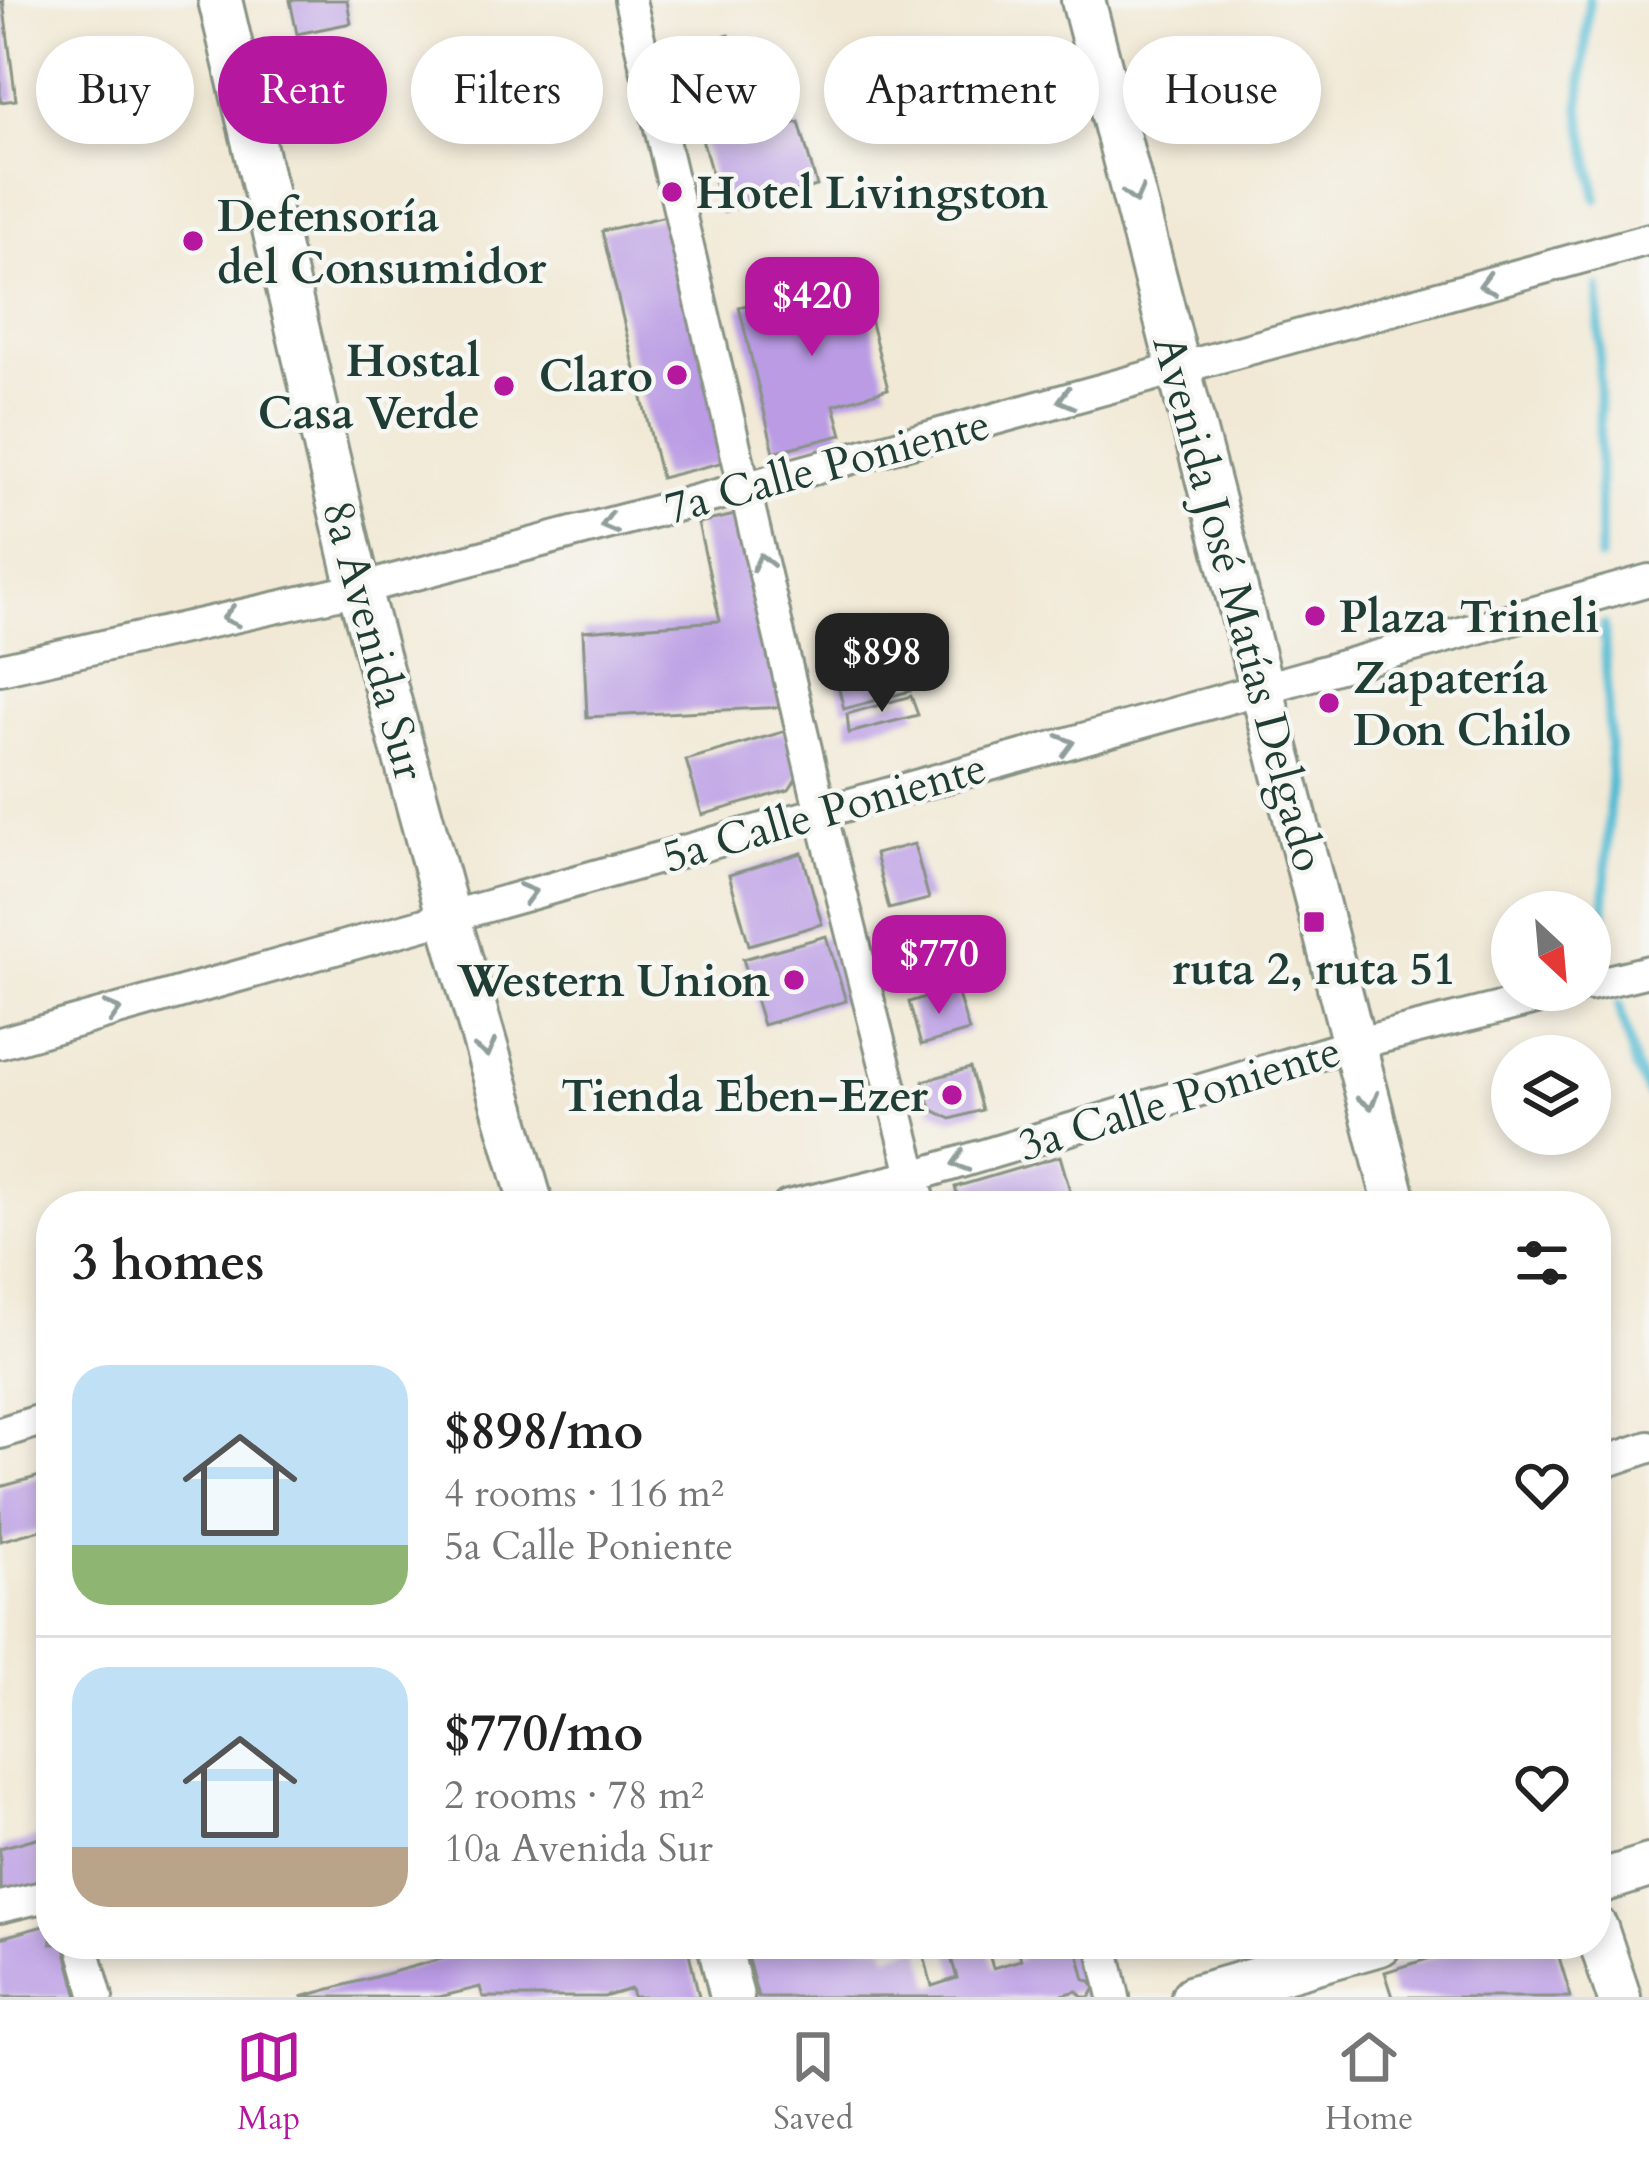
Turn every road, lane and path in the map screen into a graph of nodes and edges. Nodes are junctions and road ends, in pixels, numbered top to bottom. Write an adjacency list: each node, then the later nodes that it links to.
1 (220, 0): 8 (street, 8a Avenida Sur)
2 (630, 0): 6 (street)
3 (1083, 0): 5 (street, Avenida José Matías Delgado, one-way to 5)
4 (1649, 239): 5 (street, 7a Calle Poniente, one-way to 5)
5 (1179, 368): 6 (street, 7a Calle Poniente, one-way to 6); 10 (street, Avenida José Matías Delgado)
6 (744, 488): 8 (street, 7a Calle Poniente, one-way to 8); 11 (street, one-way to 6)
7 (1649, 580): 10 (street, 5a Calle Poniente)
8 (358, 589): 9 (street, 7a Calle Poniente, one-way to 9); 12 (street, 8a Avenida Sur)
9 (0, 669)
10 (1262, 689): 11 (street, 5a Calle Poniente, one-way to 10); 17 (street, Avenida José Matías Delgado)
11 (821, 813): 12 (street, 5a Calle Poniente, one-way to 11); 19 (street)
12 (448, 915): 16 (street, 5a Calle Poniente, one-way to 12); 18 (street, 8a Avenida Sur, one-way to 18)
13 (1649, 971): 14 (street)
14 (1611, 981)
15 (1491, 1010): 17 (street, 3a Calle Poniente)
16 (0, 1043)
17 (1354, 1044): 19 (street, 3a Calle Poniente, one-way to 19); 20 (street, Avenida José Matías Delgado, one-way to 20)
18 (528, 1191)
19 (918, 1191)
20 (1392, 1191)
21 (36, 1422): 22 (street)
22 (0, 1433)
23 (1649, 1448): 24 (street)
24 (1611, 1460)
25 (1649, 1867): 26 (street)
26 (1611, 1878)
27 (36, 1899): 28 (street)
28 (0, 1907)
29 (86, 1959): 34 (street)
30 (722, 1959): 35 (street)
31 (1105, 1959): 36 (street)
32 (1327, 1959): 37 (street)
33 (1606, 1959): 38 (street)
34 (97, 1997)
35 (731, 1997)
36 (1114, 1997)
37 (1193, 1997)
38 (1618, 1997)

